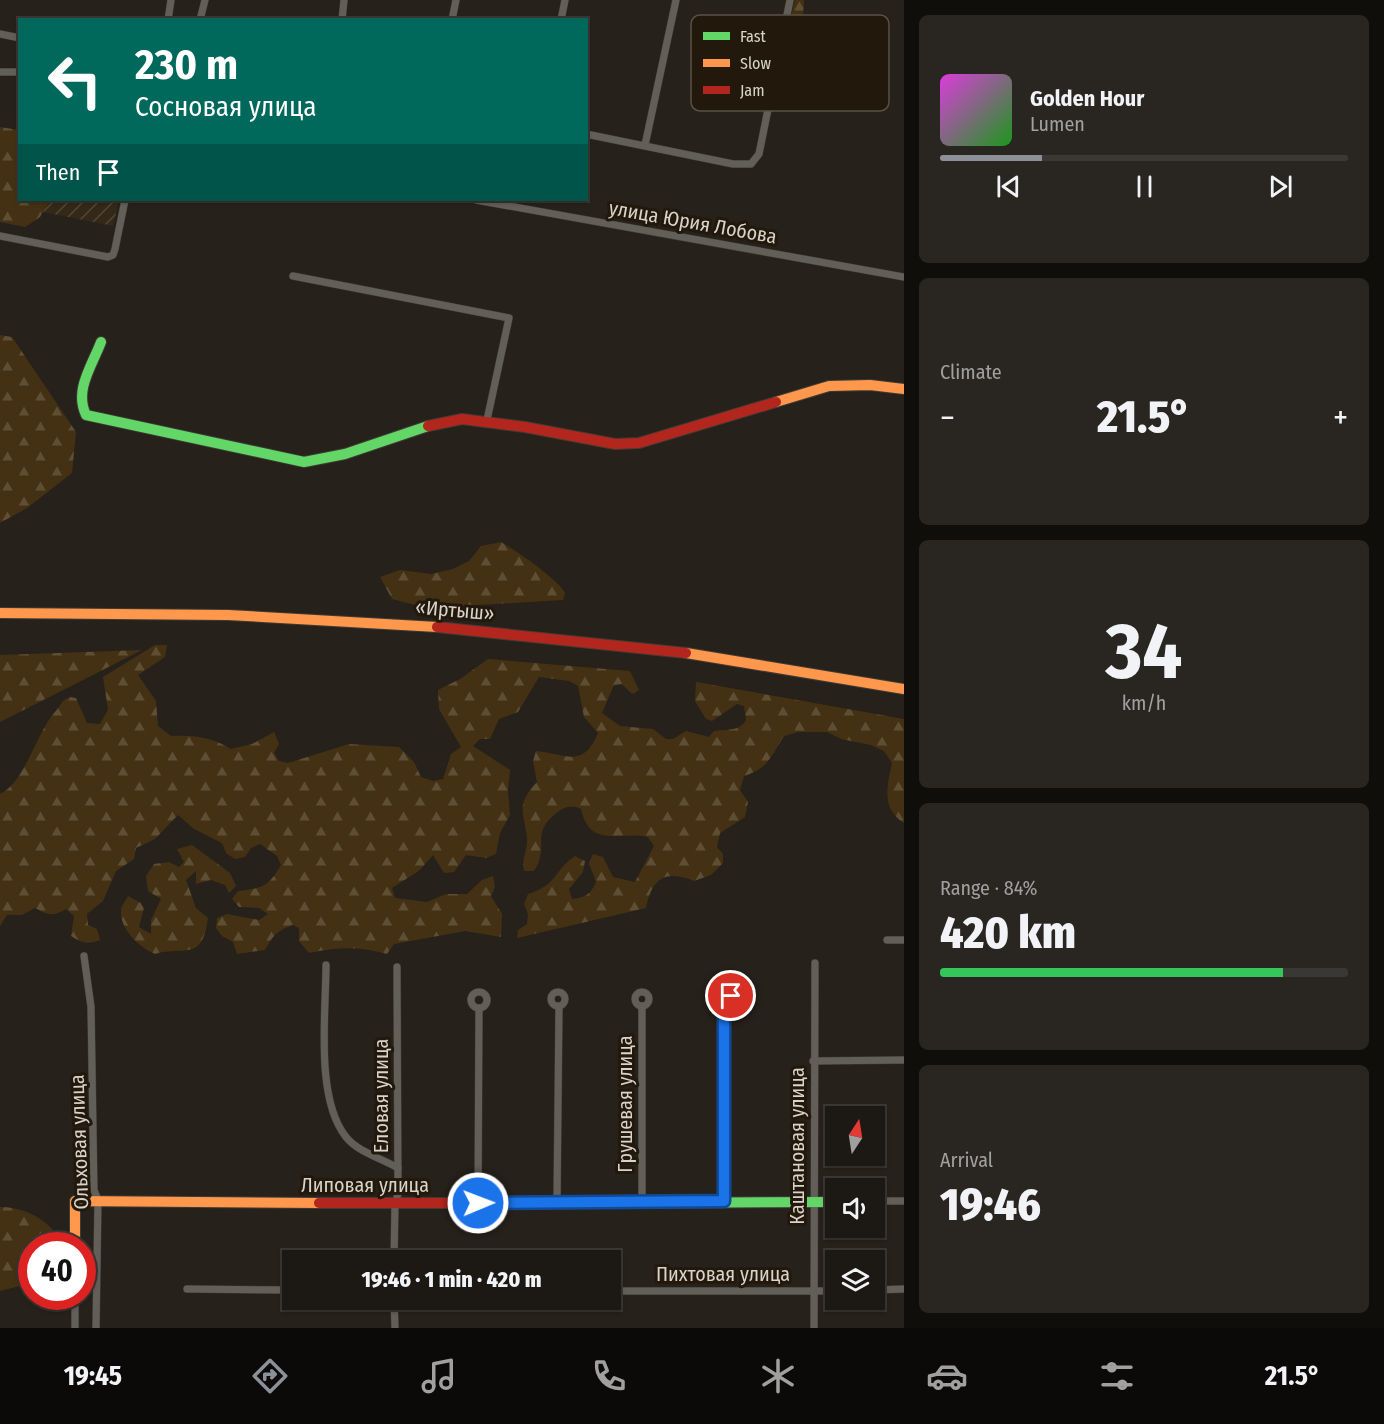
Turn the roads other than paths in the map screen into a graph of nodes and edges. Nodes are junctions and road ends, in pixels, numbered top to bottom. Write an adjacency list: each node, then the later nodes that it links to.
1 (171, 0): 9 (street)
2 (205, 0): 10 (street)
3 (344, 0): 11 (street)
4 (456, 0): 12 (street)
5 (565, 0): 13 (street)
6 (676, 0): 20 (street)
7 (790, 0): 8 (street)
8 (787, 15)
9 (168, 18)
10 (200, 18)
11 (342, 18)
12 (452, 18)
13 (561, 18)
14 (0, 34): 15 (street)
15 (18, 38)
16 (0, 72): 17 (street)
17 (18, 72)
18 (768, 111): 20 (street)
19 (588, 134): 20 (street)
20 (645, 146)
21 (125, 201): 23 (street)
22 (483, 201): 25 (street, улица Юрия Лобова)
23 (0, 236)
24 (293, 276): 28 (street)
25 (904, 277)
26 (101, 342): 28 (main road)
27 (904, 389): 28 (main road)
28 (488, 420)
29 (0, 614): 30 (main road, «Иртыш»)
30 (904, 689)
31 (887, 940): 32 (street)
32 (904, 940)
33 (84, 956): 44 (street, Ольховая улица)
34 (815, 963): 42 (street, Каштановая улица)
35 (326, 965): 43 (street)
36 (397, 967): 43 (street, Еловая улица)
37 (559, 1006): 45 (street)
38 (642, 1006): 48 (street, Грушевая улица)
39 (724, 1006): 46 (street)
40 (479, 1008): 52 (street)
41 (904, 1060): 42 (street)
42 (813, 1061): 49 (street, Каштановая улица)
43 (398, 1167): 53 (street, Еловая улица)
44 (98, 1200): 53 (main road, Липовая улица); 54 (main road, Липовая улица); 66 (street, Ольховая улица)
45 (557, 1201): 48 (main road, Липовая улица); 52 (main road, Липовая улица)
46 (724, 1201): 48 (main road, Липовая улица); 49 (main road, Липовая улица)
47 (904, 1201): 51 (street)
48 (642, 1202)
49 (814, 1202): 50 (main road, Липовая улица); 61 (street, Каштановая улица)
50 (825, 1202)
51 (885, 1202)
52 (478, 1203): 53 (main road, Липовая улица)
53 (395, 1204): 55 (street, Еловая улица)
54 (75, 1232)
55 (394, 1250)
56 (187, 1289): 58 (street)
57 (904, 1289): 59 (street)
58 (282, 1290)
59 (885, 1290)
60 (621, 1291): 61 (street, Пихтовая улица)
61 (815, 1291): 62 (street, Пихтовая улица); 68 (street, Каштановая улица)
62 (825, 1291)
63 (75, 1310): 65 (street)
64 (394, 1310): 67 (street)
65 (75, 1328)
66 (96, 1328)
67 (395, 1328)
68 (814, 1328)

